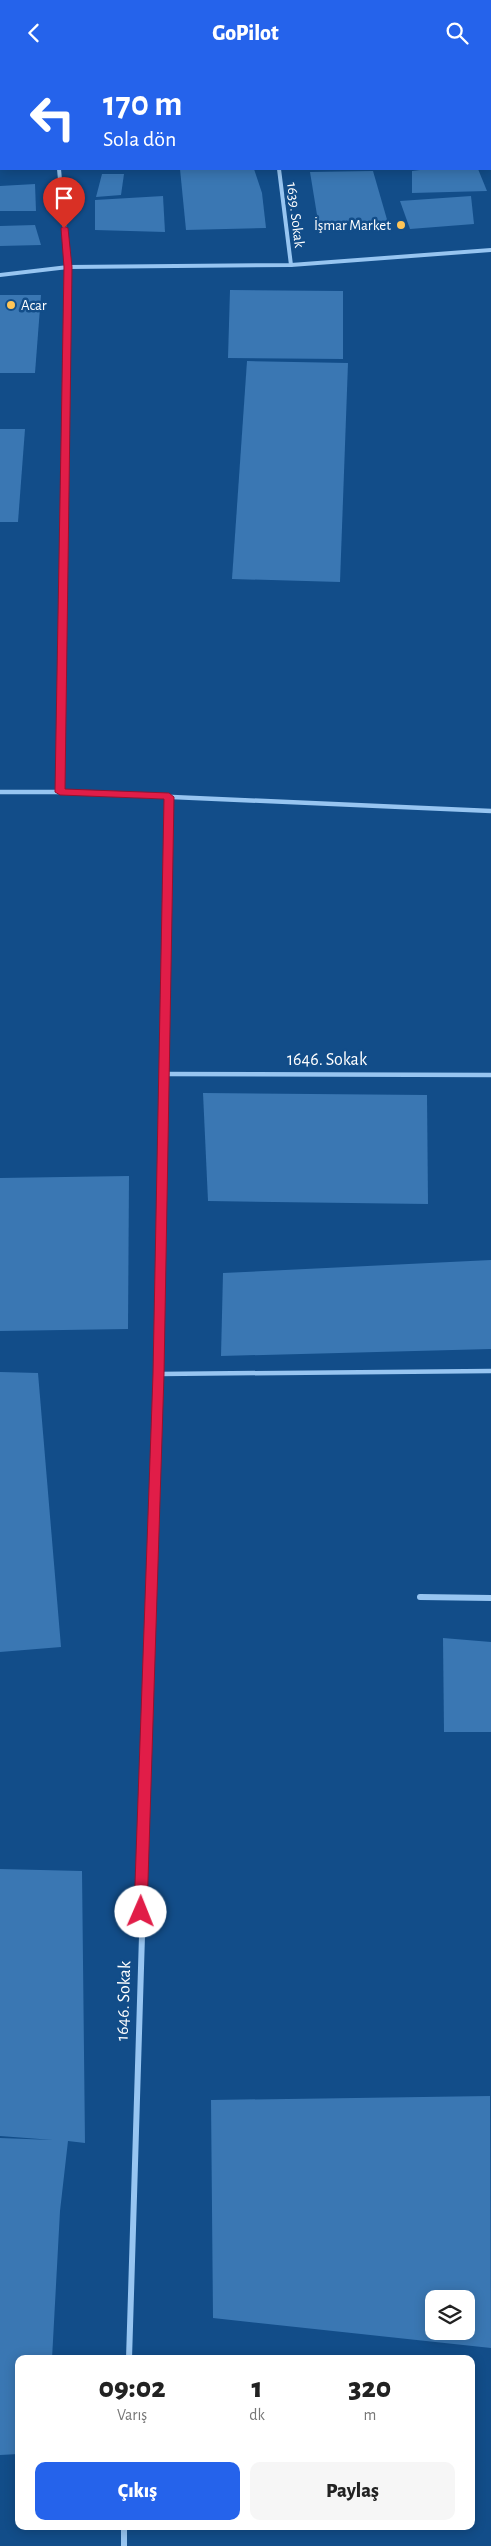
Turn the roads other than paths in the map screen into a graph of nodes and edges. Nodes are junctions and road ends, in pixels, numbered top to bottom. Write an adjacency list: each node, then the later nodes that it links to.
1 (59, 170): 5 (street)
2 (279, 170): 4 (street, 1639. Sokak)
3 (491, 250): 4 (street)
4 (291, 265): 5 (street)
5 (68, 267): 6 (street); 8 (street)
6 (0, 275)
7 (0, 792): 8 (street)
8 (60, 792): 9 (street)
9 (169, 797): 10 (street); 11 (street, 1646. Sokak)
10 (491, 811)
11 (163, 1074): 12 (street, 1646. Sokak); 14 (street, 1646. Sokak)
12 (491, 1075)
13 (491, 1371): 14 (street)
14 (158, 1374): 17 (street, 1646. Sokak)
15 (420, 1597): 16 (street)
16 (491, 1598)
17 (129, 2355)
18 (124, 2530): 19 (street)
19 (124, 2546)

